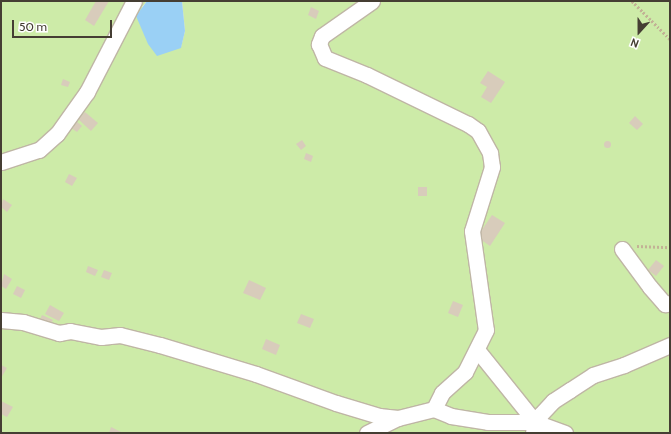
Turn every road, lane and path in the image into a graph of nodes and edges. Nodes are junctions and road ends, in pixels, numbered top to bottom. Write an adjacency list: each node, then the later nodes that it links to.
1 (134, 1): 5 (street)
2 (372, 1): 11 (street)
3 (632, 1): 4 (path)
4 (670, 39)
5 (1, 162)
6 (670, 247): 7 (path)
7 (622, 249): 8 (street)
8 (670, 304)
9 (1, 320): 13 (street)
10 (670, 345): 14 (street)
11 (478, 351): 12 (street); 14 (street)
12 (434, 409): 13 (street); 14 (street)
13 (398, 418): 15 (street)
14 (534, 428): 16 (street)
15 (367, 433)
16 (565, 433)

